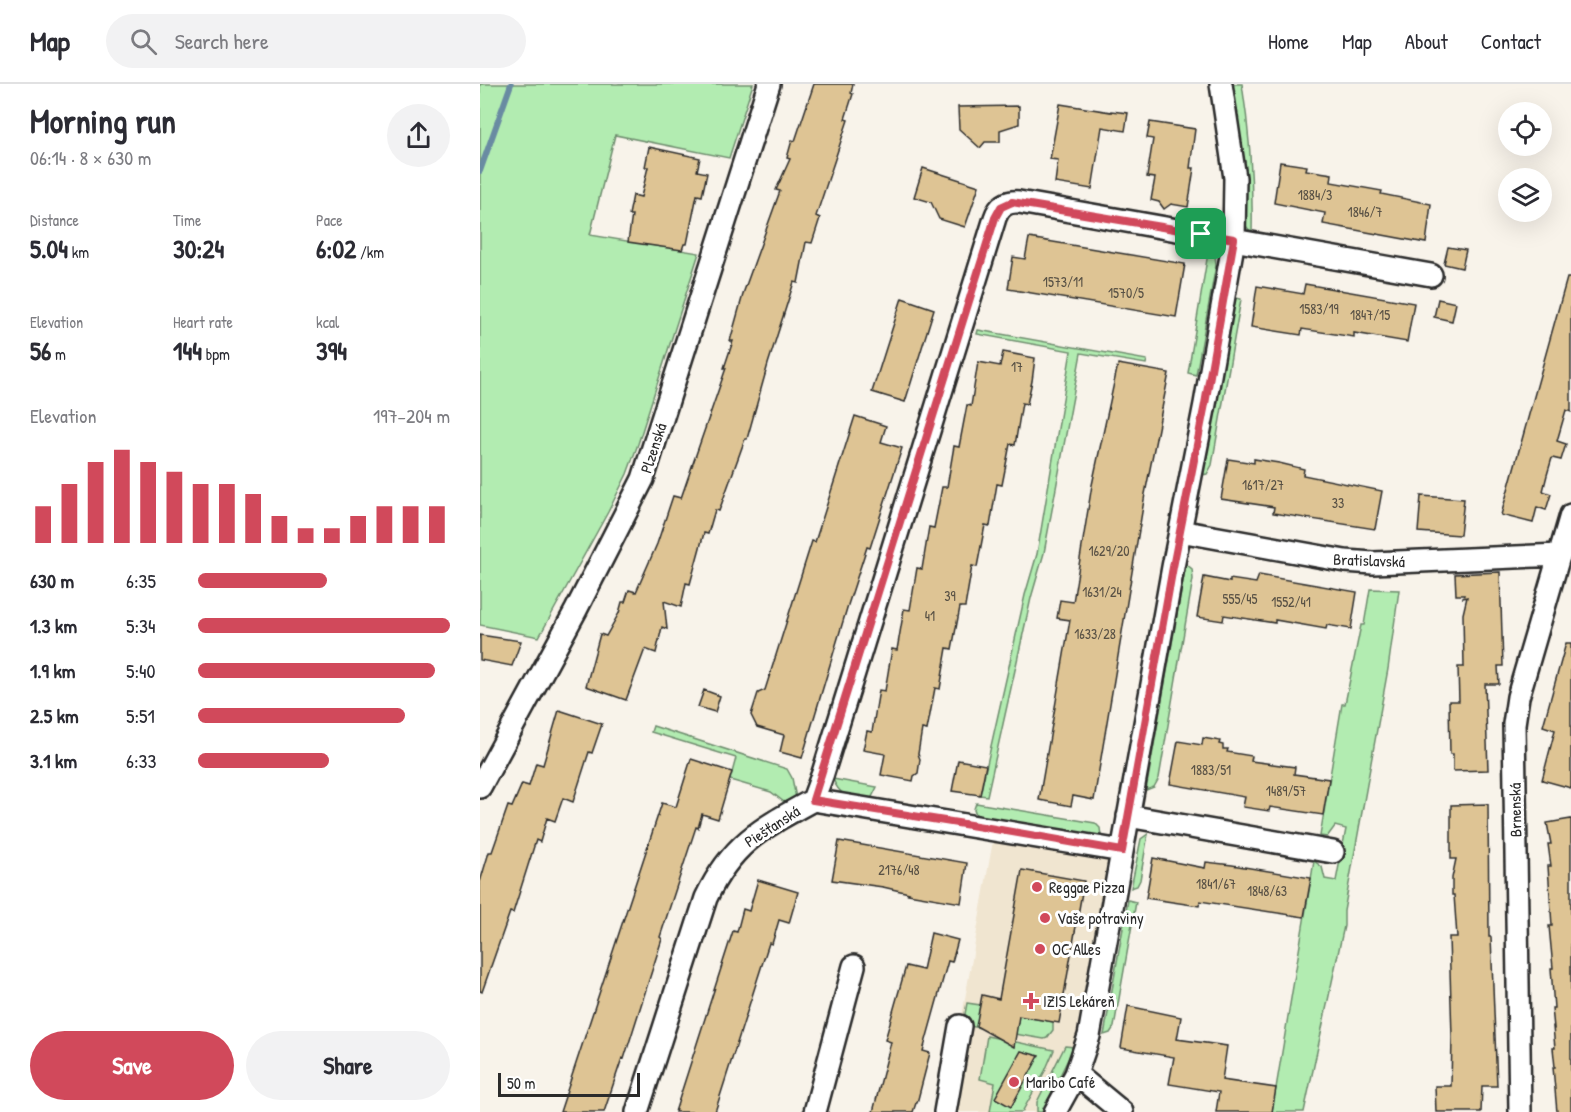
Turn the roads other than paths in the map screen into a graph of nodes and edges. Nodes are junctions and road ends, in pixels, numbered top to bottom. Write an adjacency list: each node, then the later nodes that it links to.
1 (769, 84): 8 (street, Plzenská)
2 (1221, 84): 3 (street)
3 (1234, 239): 4 (street); 6 (street); 9 (street)
4 (1431, 275)
5 (1571, 515): 7 (street, Brnenská)
6 (1180, 531): 7 (street, Bratislavská); 10 (street)
7 (1560, 555): 21 (street, Brnenská)
8 (480, 787)
9 (813, 800): 11 (street, Piešťanská); 16 (street, Piešťanská)
10 (1128, 816): 11 (street); 12 (street)
11 (1122, 851): 15 (street)
12 (1333, 852)
13 (854, 966): 17 (street)
14 (960, 1026): 18 (street)
15 (1076, 1074): 19 (street); 20 (street)
16 (637, 1112)
17 (815, 1112)
18 (945, 1112)
19 (1055, 1112)
20 (1122, 1112)
21 (1520, 1112)

